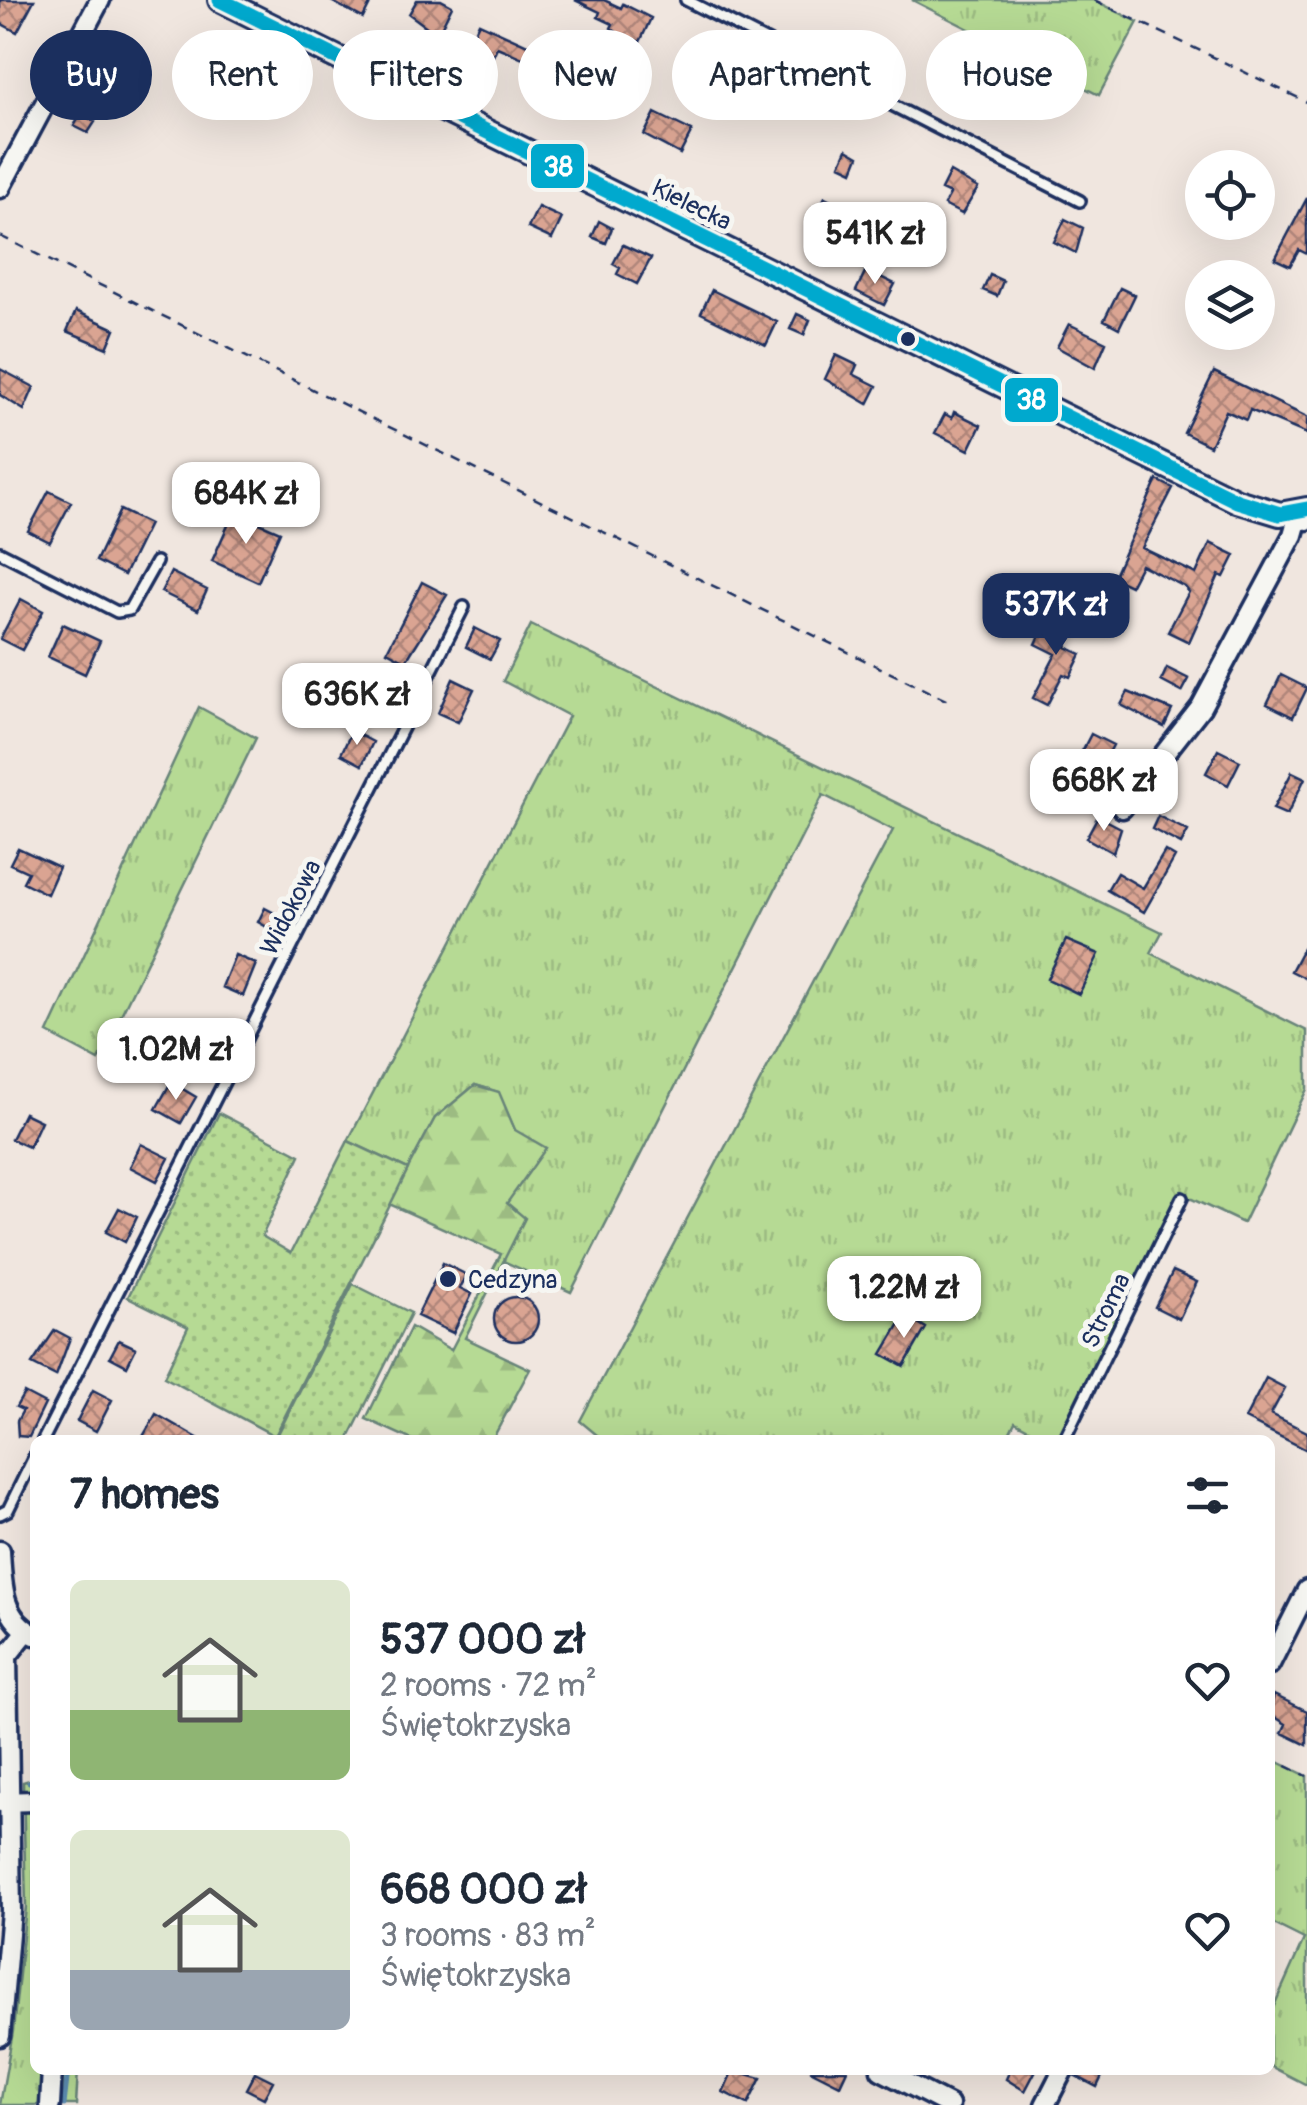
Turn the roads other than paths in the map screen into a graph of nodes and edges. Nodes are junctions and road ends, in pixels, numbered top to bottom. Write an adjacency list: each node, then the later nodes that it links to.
1 (100, 0): 4 (street)
2 (220, 0): 6 (street, Kielecka)
3 (686, 0): 5 (lane)
4 (0, 188)
5 (1080, 201)
6 (1304, 514): 10 (street)
7 (0, 552): 8 (lane)
8 (156, 562)
9 (464, 607): 12 (lane, Widokowa)
10 (1122, 808)
11 (1182, 1198): 13 (lane, Stroma)
12 (46, 1435)
13 (1066, 1435)
14 (30, 1466): 15 (lane)
15 (0, 1514)
16 (0, 1552): 17 (street)
17 (1, 1587): 19 (street)
18 (1307, 1590): 21 (street)
19 (30, 1633)
20 (30, 1635): 23 (street)
21 (1275, 1654)
22 (30, 1801): 23 (street)
23 (4, 1802): 24 (street)
24 (0, 2036)
25 (52, 2075): 28 (street)
26 (891, 2075): 29 (street)
27 (1060, 2075): 30 (street)
28 (50, 2105)
29 (949, 2105)
30 (1045, 2105)

